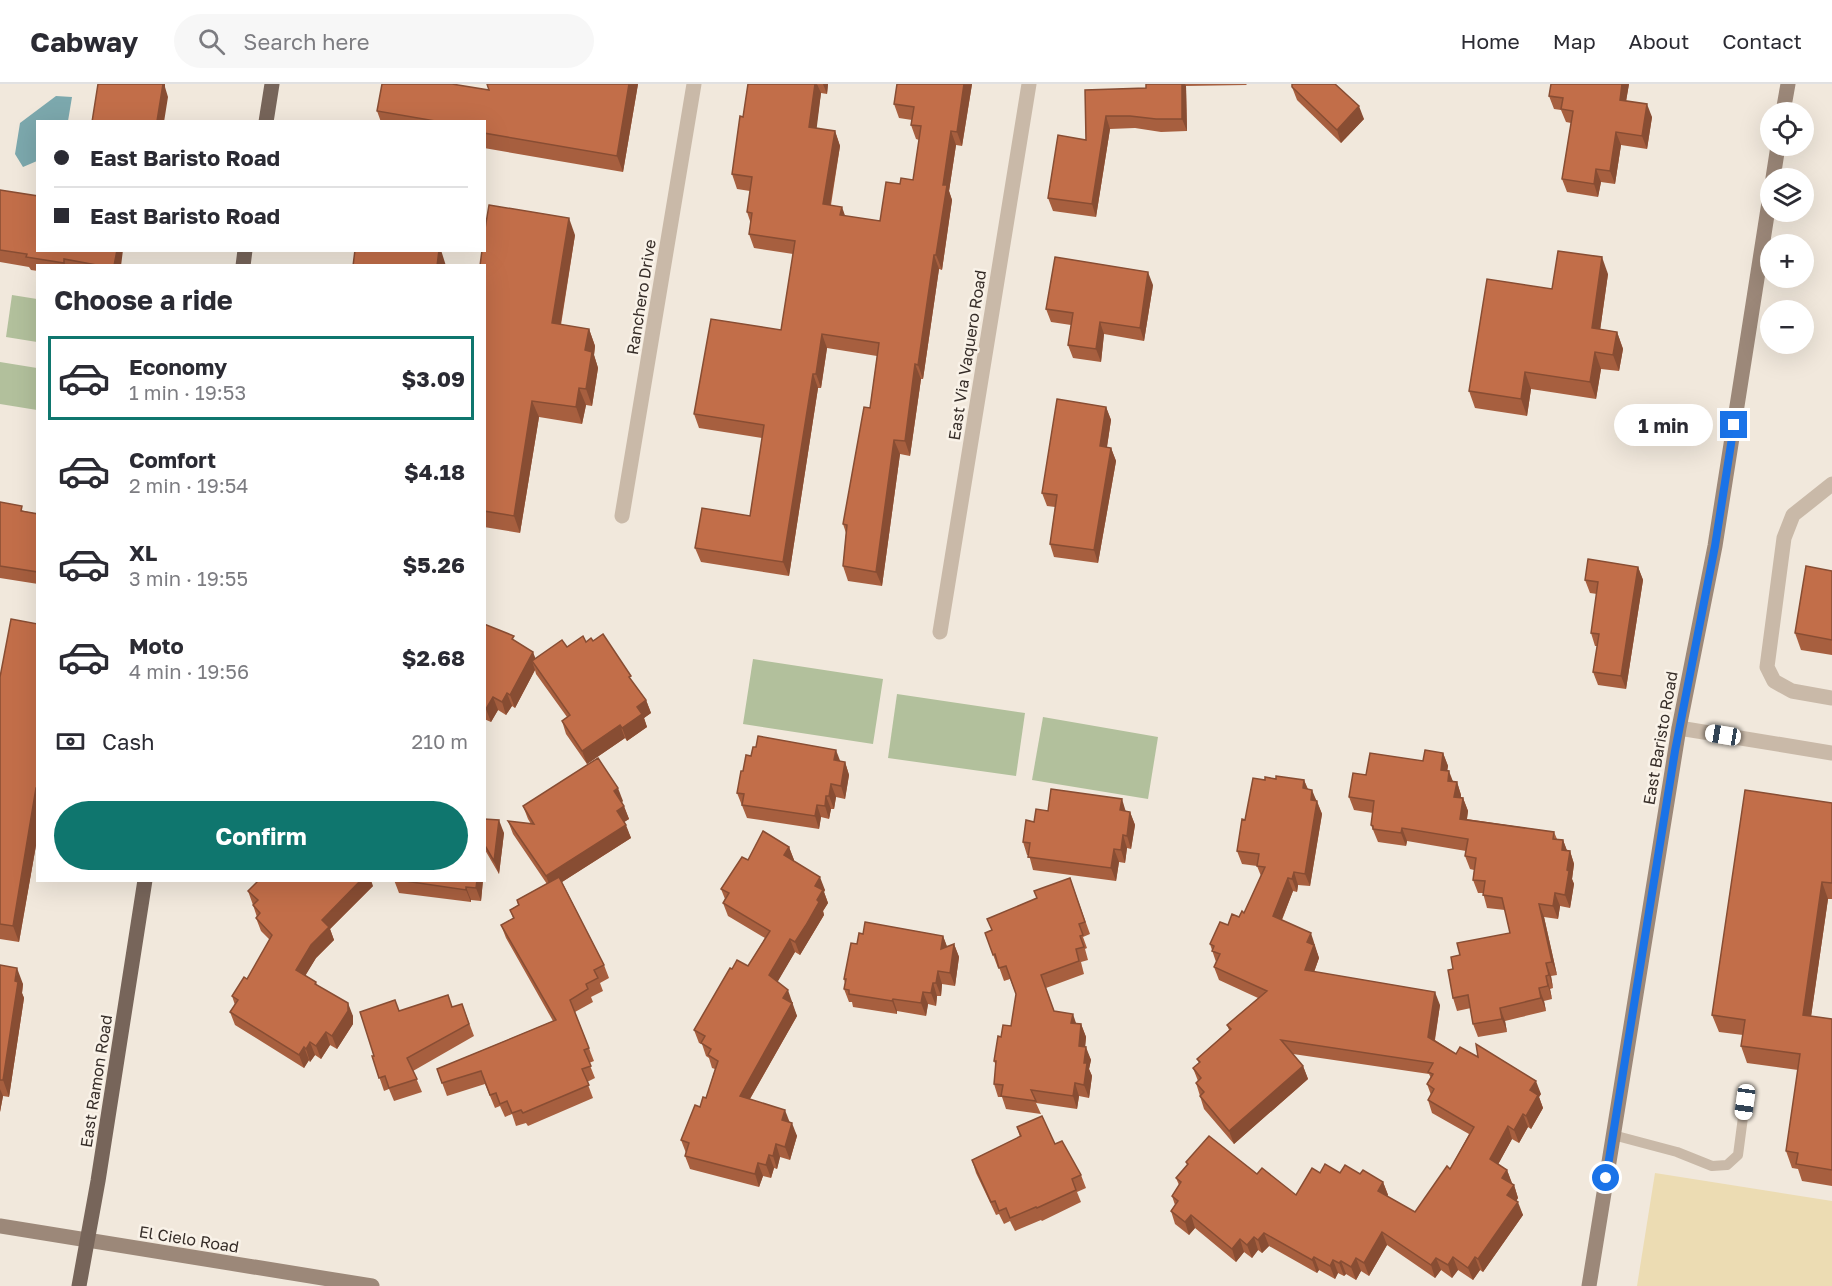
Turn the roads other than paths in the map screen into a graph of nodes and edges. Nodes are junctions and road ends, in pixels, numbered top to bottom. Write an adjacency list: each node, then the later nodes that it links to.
1 (272, 84): 6 (main road)
2 (694, 84): 9 (street, Ranchero Drive)
3 (1029, 84): 10 (street, East Via Vaquero Road)
4 (1788, 84): 5 (street)
5 (1785, 102)
6 (266, 120)
7 (1766, 222): 12 (street, East Baristo Road)
8 (1832, 484): 11 (street)
9 (622, 516)
10 (940, 632)
11 (1832, 698)
12 (1679, 728): 13 (street); 16 (street, East Baristo Road)
13 (1832, 753)
14 (146, 882): 18 (main road, East Ramon Road)
15 (1745, 1102): 16 (lane)
16 (1613, 1135): 21 (street, East Baristo Road)
17 (0, 1226): 18 (street, El Cielo Road)
18 (87, 1240): 19 (main road, East Ramon Road); 20 (street, El Cielo Road)
19 (79, 1286)
20 (372, 1286)
21 (1589, 1286)

